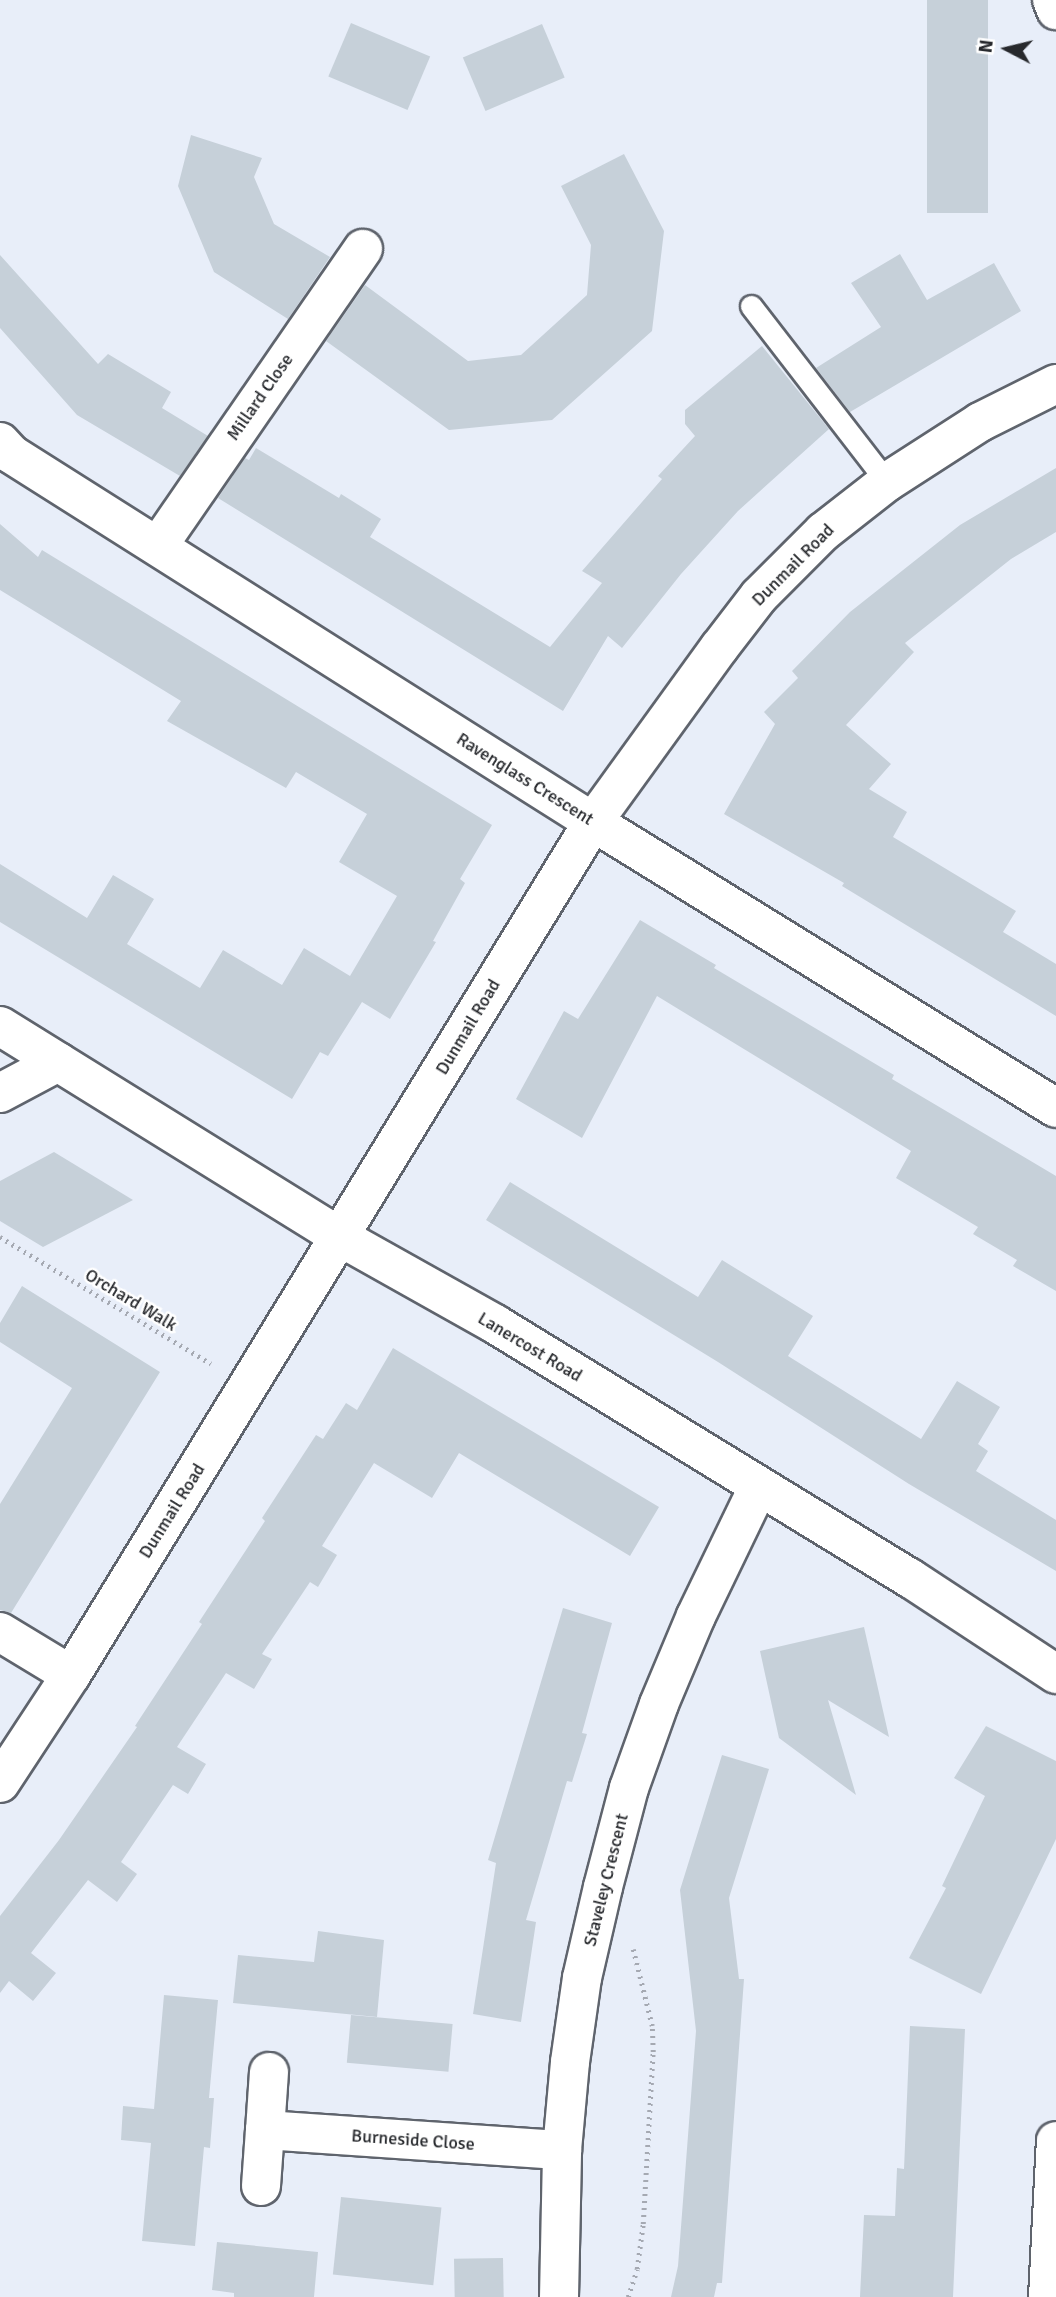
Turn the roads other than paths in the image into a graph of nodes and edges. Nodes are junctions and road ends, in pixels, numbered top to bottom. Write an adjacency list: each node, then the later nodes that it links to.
1 (1052, 0): 2 (street)
2 (1056, 10)
3 (363, 248): 8 (street, Millard Close)
4 (751, 306): 7 (lane)
5 (1056, 384): 7 (street, Dunmail Road)
6 (0, 442): 8 (street, Ravenglass Crescent)
7 (887, 482): 9 (street, Dunmail Road)
8 (158, 546): 9 (street, Ravenglass Crescent)
9 (593, 822): 13 (street, Ravenglass Crescent); 14 (street, Dunmail Road)
10 (0, 1026): 11 (street, Lanercost Road)
11 (58, 1062): 12 (street); 14 (street, Lanercost Road)
12 (0, 1093)
13 (1056, 1108)
14 (340, 1237): 15 (street, Lanercost Road); 18 (street, Dunmail Road)
15 (758, 1488): 17 (street, Lanercost Road); 23 (street, Staveley Crescent)
16 (0, 1632): 18 (street)
17 (1056, 1674)
18 (71, 1675): 19 (street, Dunmail Road)
19 (0, 1783)
20 (269, 2072): 21 (street)
21 (265, 2130): 23 (street, Burneside Close); 24 (street)
22 (1056, 2141): 26 (street)
23 (562, 2150): 25 (street, Staveley Crescent)
24 (261, 2186)
25 (559, 2297)
26 (1048, 2297)

